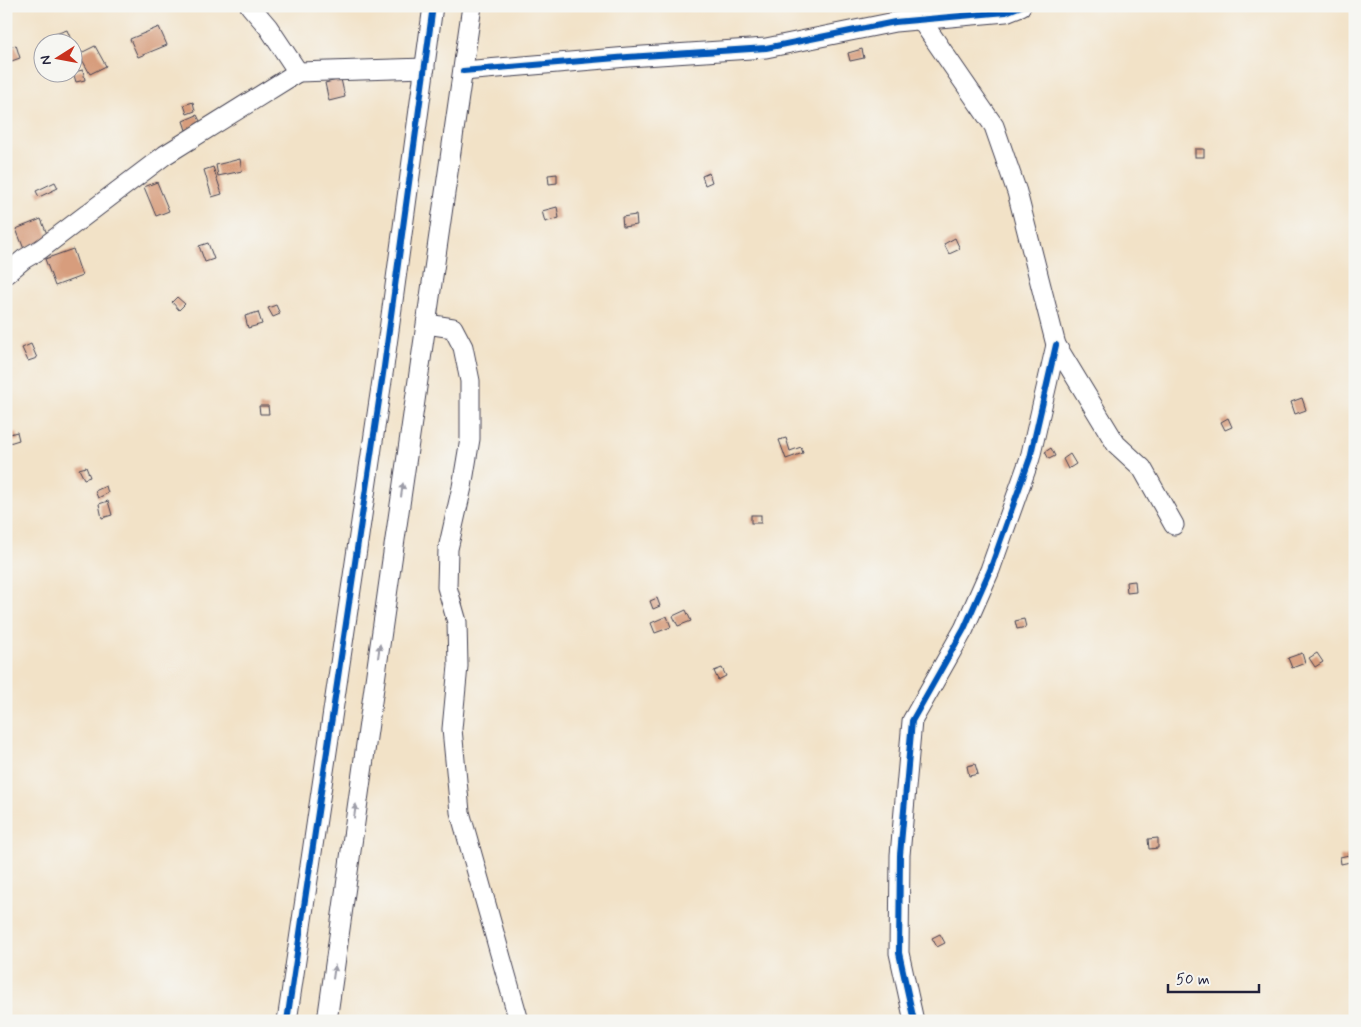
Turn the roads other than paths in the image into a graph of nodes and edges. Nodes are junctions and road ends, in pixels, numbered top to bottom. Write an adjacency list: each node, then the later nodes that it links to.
1 (250, 6): 8 (street)
2 (433, 6): 6 (street)
3 (472, 6): 7 (street)
4 (1021, 6): 5 (street)
5 (921, 20): 7 (street); 11 (street)
6 (425, 68): 8 (street); 13 (street)
7 (463, 71): 10 (street)
8 (298, 72): 9 (street)
9 (6, 274)
10 (427, 324): 14 (street, one-way to 10); 15 (street)
11 (1056, 345): 12 (street); 16 (street)
12 (1174, 525)
13 (287, 1021)
14 (327, 1021)
15 (519, 1021)
16 (914, 1021)

